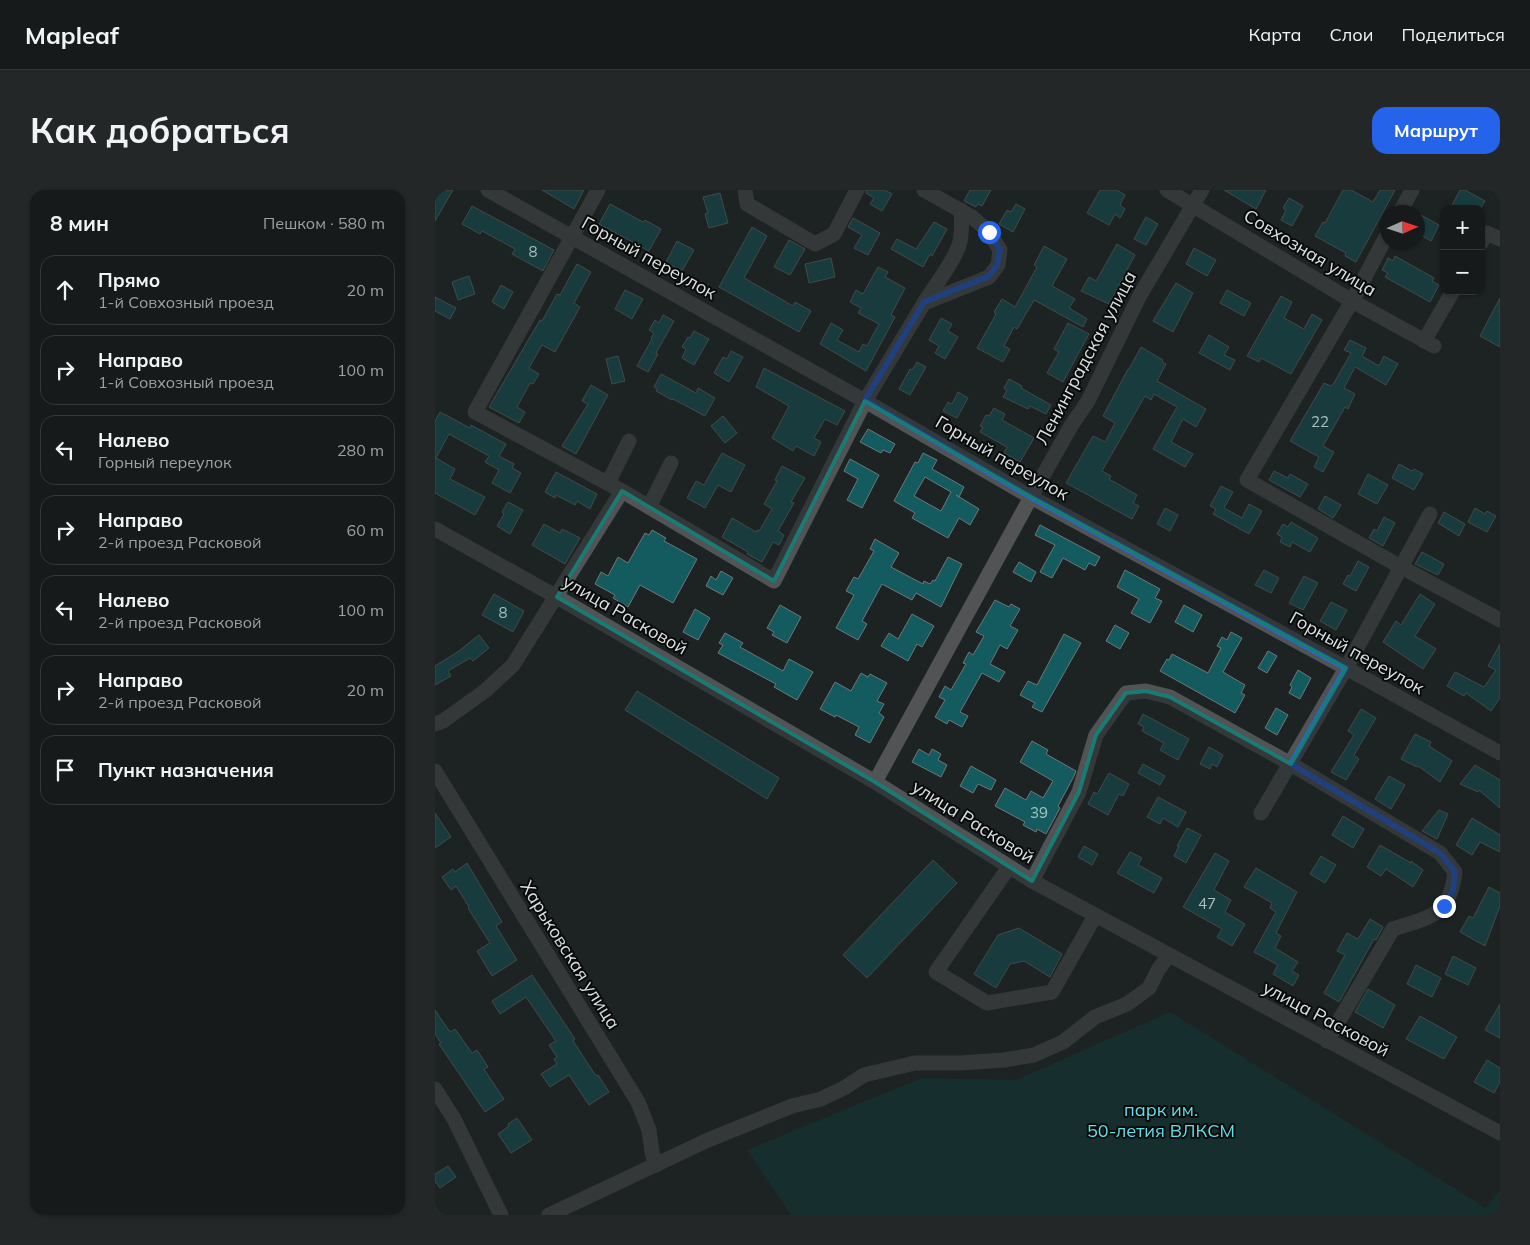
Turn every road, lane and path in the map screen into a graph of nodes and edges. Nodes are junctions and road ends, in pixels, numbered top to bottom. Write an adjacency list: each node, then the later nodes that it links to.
1 (488, 190): 12 (street, Горный переулок)
2 (598, 190): 12 (street)
3 (745, 190): 4 (street)
4 (857, 190)
5 (924, 190): 11 (street)
6 (1167, 190): 9 (street, Совхозная улица)
7 (1202, 190): 9 (street, Ленинградская улица)
8 (1412, 190): 10 (street)
9 (1194, 205): 17 (street, Совхозная улица); 24 (street, Ленинградская улица)
10 (1404, 205)
11 (961, 210): 18 (street); 18 (street)
12 (572, 236): 19 (street, Горный переулок); 22 (street)
13 (1485, 236): 14 (street)
14 (1500, 239)
15 (1380, 248): 17 (street)
16 (1451, 295): 17 (street, Совхозная улица)
17 (1352, 301): 28 (street)
18 (924, 302): 19 (street)
19 (865, 400): 24 (street, Горный переулок); 25 (street)
20 (629, 441): 22 (street)
21 (671, 463): 25 (street)
22 (608, 483): 23 (street)
23 (623, 491): 25 (street); 29 (street)
24 (1031, 497): 31 (street, Горный переулок); 36 (street, Ленинградская улица)
25 (649, 506)
26 (1430, 514): 28 (street)
27 (435, 529): 29 (street, улица Расковой)
28 (1401, 567): 30 (street); 31 (street)
29 (557, 597): 32 (street); 36 (street, улица Расковой)
30 (1500, 620)
31 (1346, 668): 33 (street, Горный переулок); 34 (street)
32 (435, 724)
33 (1500, 754)
34 (1291, 764): 37 (street); 39 (street); 42 (street)
35 (435, 771): 45 (street, Харьковская улица)
36 (875, 782): 38 (street, улица Расковой)
37 (1261, 813)
38 (1009, 868): 39 (street, улица Расковой); 40 (street)
39 (1032, 881): 40 (street, улица Расковой)
40 (1095, 916): 41 (street, улица Расковой)
41 (1169, 955): 42 (street, улица Расковой); 45 (street)
42 (1327, 1041): 44 (street, улица Расковой)
43 (435, 1089): 46 (street)
44 (1499, 1129)
45 (656, 1165): 47 (street)
46 (501, 1215)
47 (549, 1215)

